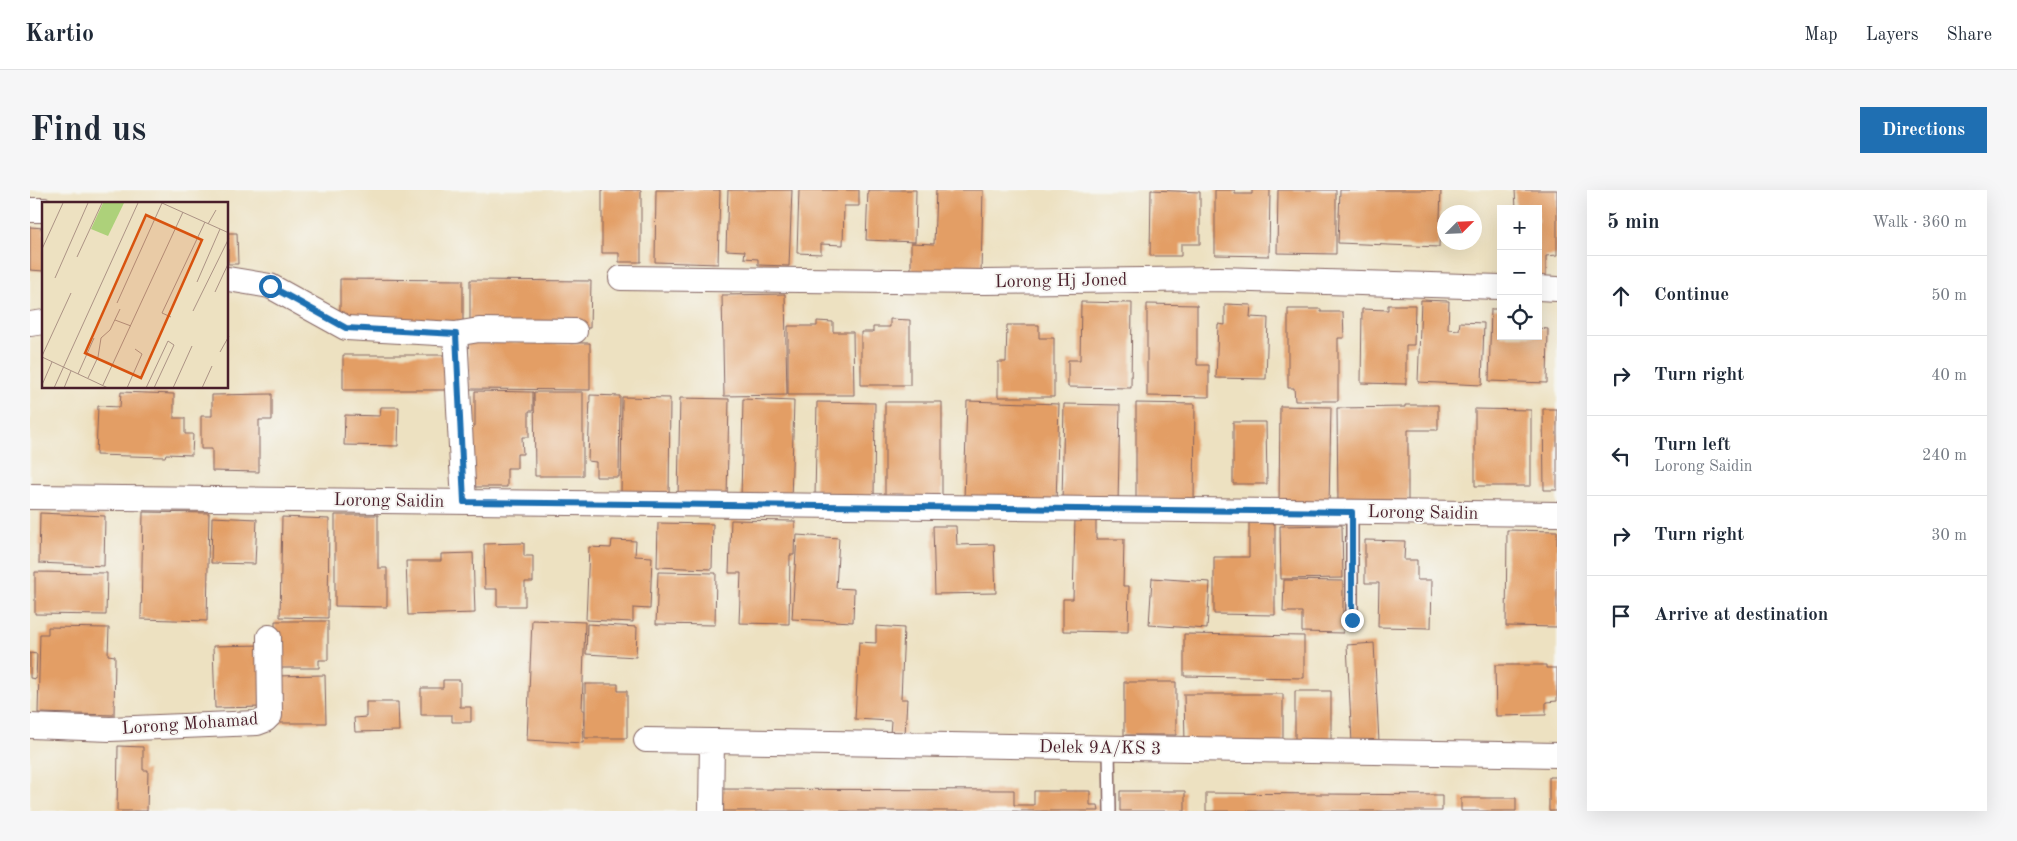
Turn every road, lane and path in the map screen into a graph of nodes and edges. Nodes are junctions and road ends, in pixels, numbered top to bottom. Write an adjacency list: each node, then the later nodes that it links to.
1 (621, 278): 3 (street, Lorong Hj Joned)
2 (229, 279): 7 (street)
3 (1497, 287)
4 (1542, 288): 5 (street)
5 (1557, 289)
6 (574, 331): 7 (street)
7 (456, 334): 9 (street)
8 (30, 497): 9 (street, Lorong Saidin)
9 (464, 502): 10 (street, Lorong Saidin)
10 (1352, 512): 11 (street, Lorong Saidin); 12 (lane)
11 (1557, 514)
12 (1352, 620)
13 (269, 637): 14 (street, Lorong Mohamad)
14 (30, 726)
15 (646, 740): 16 (street, Delek 9A/KS 3)
16 (712, 741): 17 (street, Delek 9A/KS 3); 19 (street)
17 (1109, 748): 18 (street, Delek 9A/KS 3); 20 (lane)
18 (1557, 755)
19 (711, 811)
20 (1110, 811)

